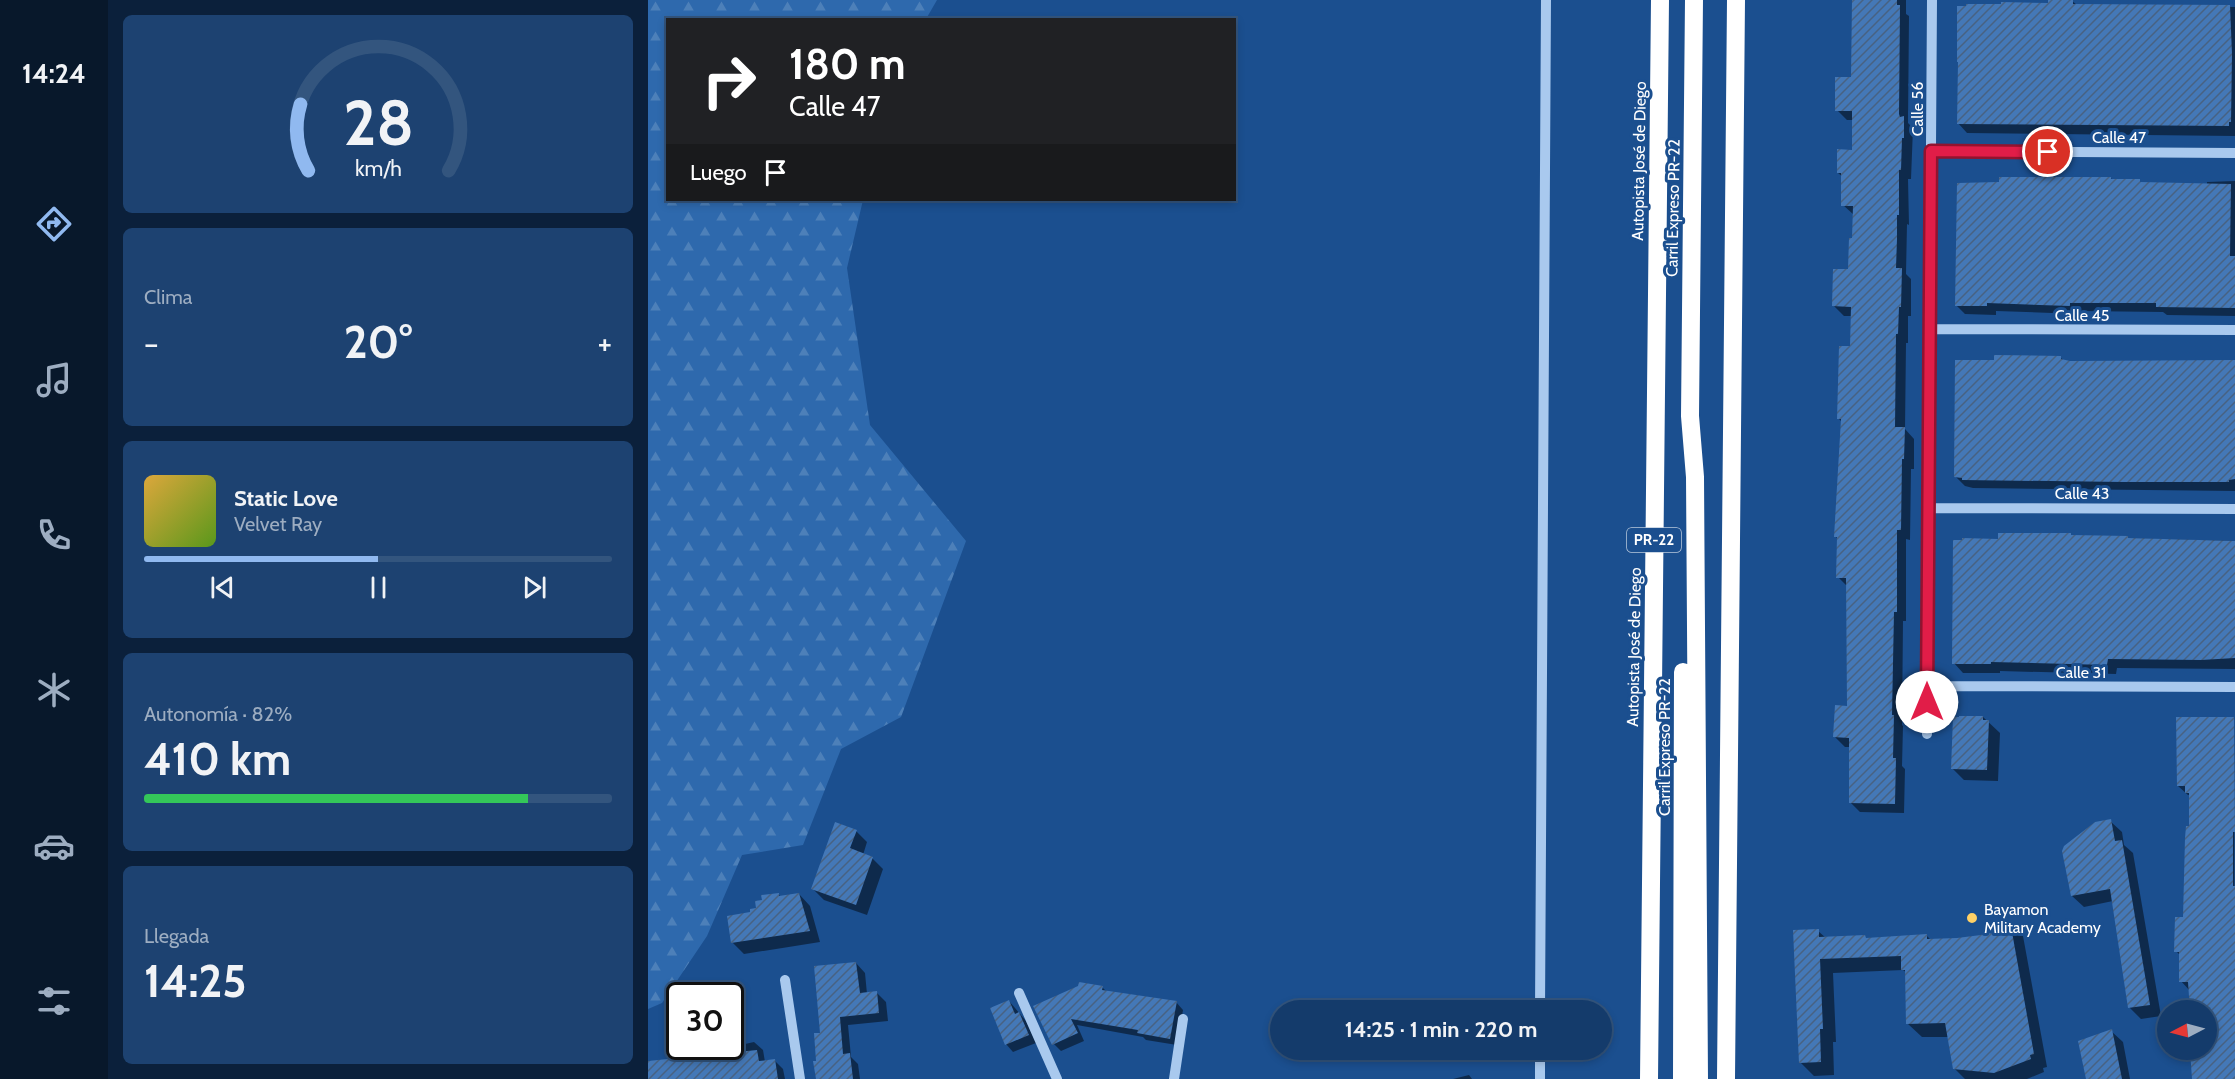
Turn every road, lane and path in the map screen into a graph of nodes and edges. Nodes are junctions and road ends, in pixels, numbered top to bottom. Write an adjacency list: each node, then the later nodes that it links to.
1 (1546, 0): 18 (street)
2 (1660, 0): 25 (highway, Autopista José de Diego / PR-22)
3 (1694, 0): 10 (highway, Carril Expreso PR-22)
4 (1736, 0): 28 (highway)
5 (1932, 0): 6 (street, Calle 56)
6 (1931, 151): 7 (street, Calle 47); 8 (street, Calle 56)
7 (2235, 153)
8 (1930, 329): 9 (street, Calle 45); 11 (street, Calle 56)
9 (2235, 330)
10 (1690, 416): 26 (highway, Carril Expreso PR-22); 27 (highway, Carril Expreso PR-22)
11 (1928, 508): 12 (street, Calle 43); 13 (street, Calle 56)
12 (2235, 509)
13 (1927, 686): 14 (street, Calle 31); 15 (street, Calle 56)
14 (2235, 687)
15 (1927, 734)
16 (784, 980): 21 (street)
17 (1019, 993): 22 (street)
18 (1540, 1000)
19 (1183, 1019): 23 (street)
20 (1540, 1060): 24 (street)
21 (800, 1079)
22 (1057, 1079)
23 (1174, 1079)
24 (1540, 1079)
25 (1649, 1079)
26 (1682, 1079)
27 (1699, 1079)
28 (1726, 1079)

